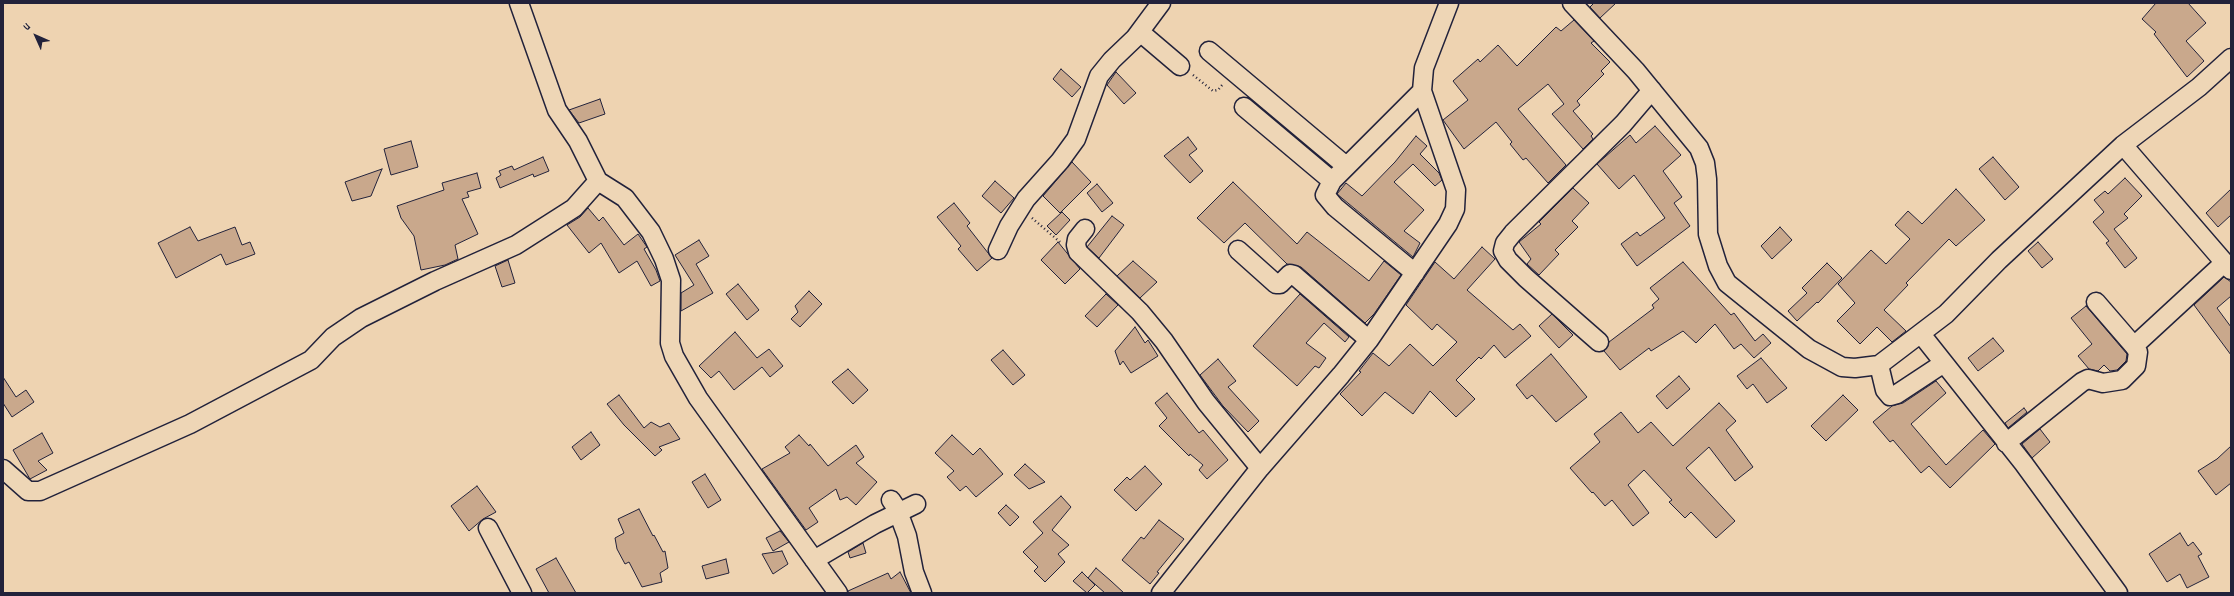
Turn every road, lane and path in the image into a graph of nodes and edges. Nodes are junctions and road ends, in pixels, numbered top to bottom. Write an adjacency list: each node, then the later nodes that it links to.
1 (518, 3): 15 (street)
2 (1161, 3): 5 (street)
3 (1449, 3): 11 (street)
4 (1572, 3): 10 (street)
5 (1140, 32): 8 (street); 17 (street)
6 (1210, 51): 9 (street)
7 (2231, 58): 13 (street)
8 (1180, 66): 9 (path)
9 (1233, 71): 14 (street)
10 (1652, 90): 27 (street); 30 (street)
11 (1422, 91): 14 (street); 23 (street)
12 (1244, 107): 16 (street)
13 (2123, 145): 22 (street); 25 (street)
14 (1346, 166): 16 (street)
15 (598, 181): 33 (street); 37 (street)
16 (1332, 181): 23 (street)
17 (1020, 207): 19 (street); 21 (path)
18 (1086, 229): 21 (street)
19 (998, 250)
20 (1238, 250): 26 (street)
21 (1082, 257): 32 (street)
22 (2228, 267): 28 (street)
23 (1415, 272): 26 (street)
24 (2096, 302): 28 (street)
25 (1921, 334): 29 (street); 30 (street)
26 (1369, 340): 32 (street)
27 (1599, 342)
28 (2134, 346): 31 (street)
29 (1944, 363): 30 (street); 31 (street)
30 (1879, 365)
31 (2006, 443): 42 (street)
32 (1260, 468): 41 (street)
33 (3, 469)
34 (916, 504): 35 (street)
35 (895, 507): 37 (street); 40 (street)
36 (488, 528): 38 (street)
37 (814, 560): 39 (street)
38 (522, 593)
39 (838, 593)
40 (922, 593)
41 (1161, 593)
42 (2118, 593)

